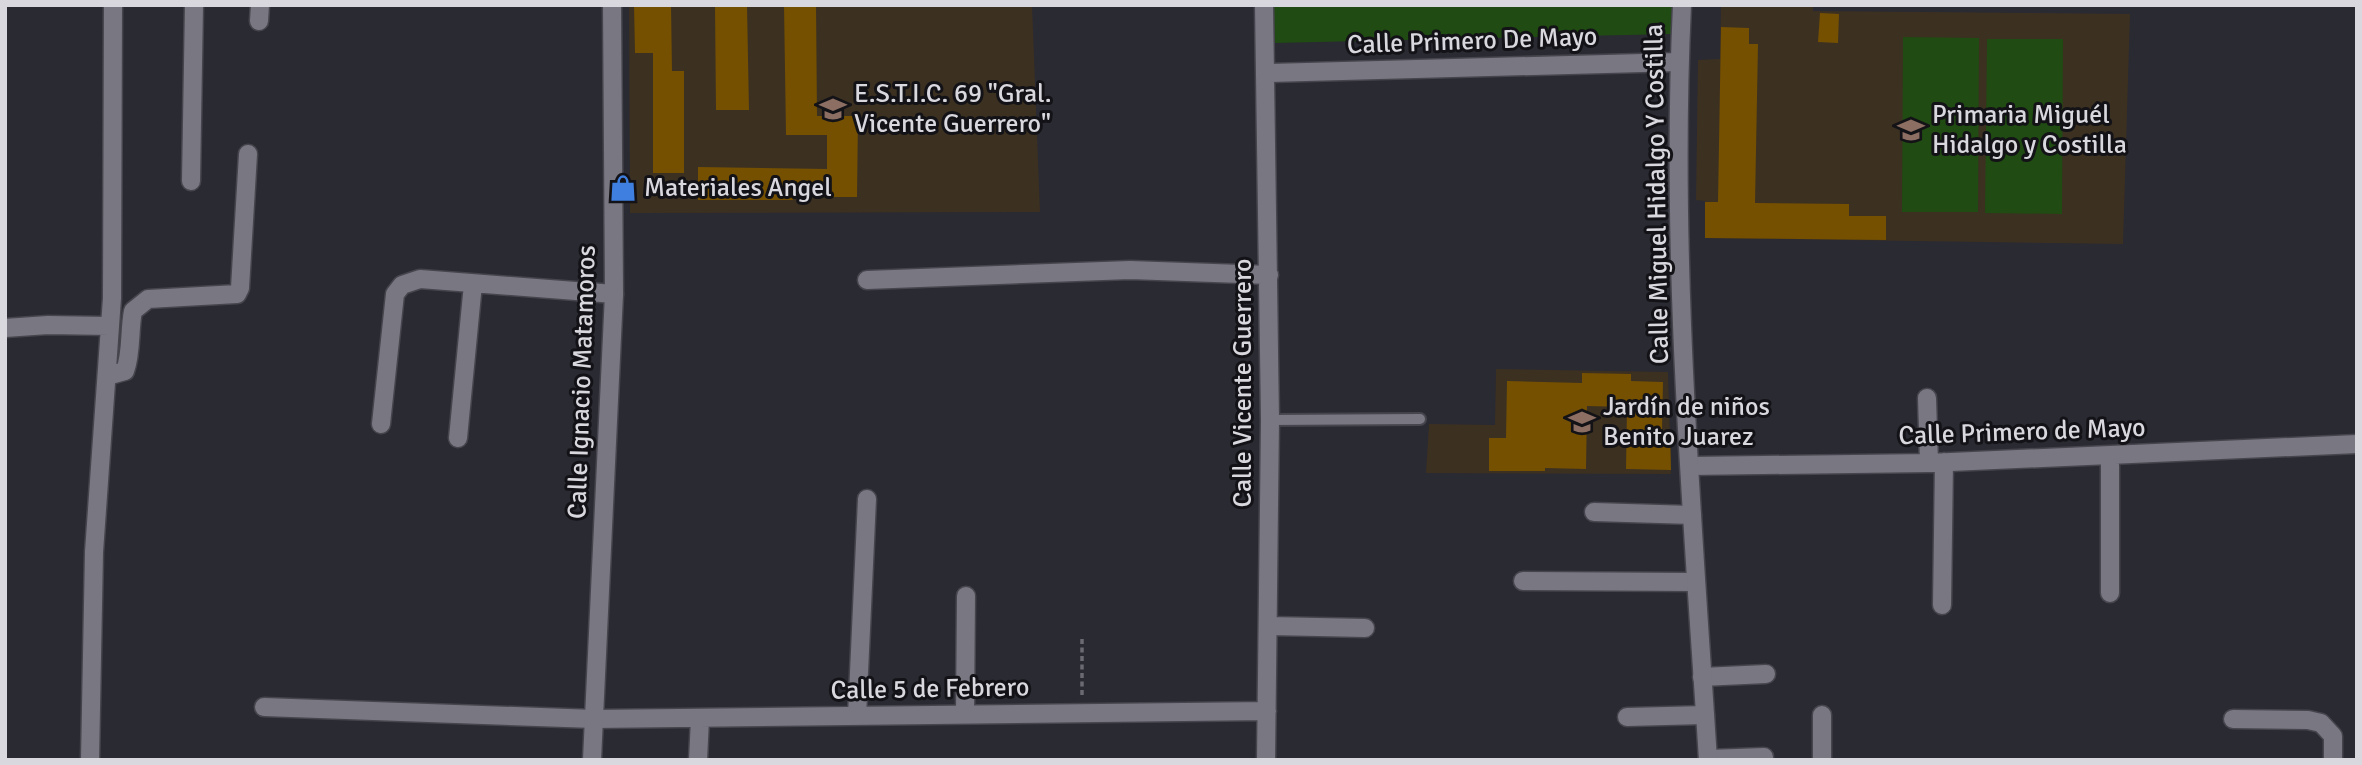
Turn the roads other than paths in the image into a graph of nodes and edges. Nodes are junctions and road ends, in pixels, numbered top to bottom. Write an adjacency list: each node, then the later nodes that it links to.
1 (113, 5): 14 (street)
2 (194, 5): 9 (street)
3 (612, 5): 13 (street, Calle Ignacio Matamoros)
4 (1264, 5): 7 (street, Calle Vicente Guerrero)
5 (1682, 5): 6 (street, Calle Miguel Hidalgo Y Costilla)
6 (1679, 62): 7 (street, Calle Primero De Mayo); 25 (street, Calle Miguel Hidalgo Y Costilla)
7 (1266, 73): 10 (street, Calle Vicente Guerrero)
8 (248, 154): 16 (street)
9 (191, 181)
10 (1269, 275): 11 (street); 19 (street, Calle Vicente Guerrero)
11 (867, 280)
12 (473, 284): 13 (street); 20 (street); 21 (street)
13 (614, 294): 45 (street, Calle Ignacio Matamoros)
14 (110, 326): 15 (street); 16 (street)
15 (5, 328)
16 (107, 376): 49 (street)
17 (1927, 398): 24 (street)
18 (1420, 419): 19 (lane)
19 (1270, 420): 34 (street, Calle Vicente Guerrero)
20 (381, 424)
21 (458, 438)
22 (2357, 444): 23 (street, Calle Primero de Mayo)
23 (2110, 456): 24 (street, Calle Primero de Mayo); 31 (street)
24 (1937, 462): 25 (street, Calle Primero de Mayo); 33 (street)
25 (1690, 466): 28 (street, Calle Miguel Hidalgo Y Costilla)
26 (867, 499): 43 (street)
27 (1594, 512): 28 (street)
28 (1692, 515): 30 (street, Calle Miguel Hidalgo Y Costilla)
29 (1522, 581): 30 (street)
30 (1695, 582): 37 (street, Calle Miguel Hidalgo Y Costilla)
31 (2110, 593)
32 (966, 596): 40 (street)
33 (1942, 605)
34 (1269, 626): 35 (street); 39 (street, Calle Vicente Guerrero)
35 (1365, 628)
36 (1766, 674): 37 (street)
37 (1702, 677): 41 (street, Calle Miguel Hidalgo Y Costilla)
38 (264, 707): 45 (street, Calle 5 de Febrero)
39 (1268, 711): 40 (street, Calle 5 de Febrero); 52 (street, Calle Vicente Guerrero)
40 (965, 714): 43 (street, Calle 5 de Febrero)
41 (1705, 715): 44 (street); 53 (street, Calle Miguel Hidalgo Y Costilla)
42 (1822, 715): 54 (street)
43 (857, 716): 46 (street, Calle 5 de Febrero)
44 (1627, 717)
45 (594, 719): 46 (street, Calle 5 de Febrero); 50 (street, Calle Ignacio Matamoros)
46 (700, 719): 51 (street)
47 (2233, 719): 55 (street)
48 (1763, 757): 53 (street)
49 (90, 760)
50 (592, 760)
51 (698, 760)
52 (1266, 760)
53 (1708, 760)
54 (1822, 760)
55 (2333, 760)

